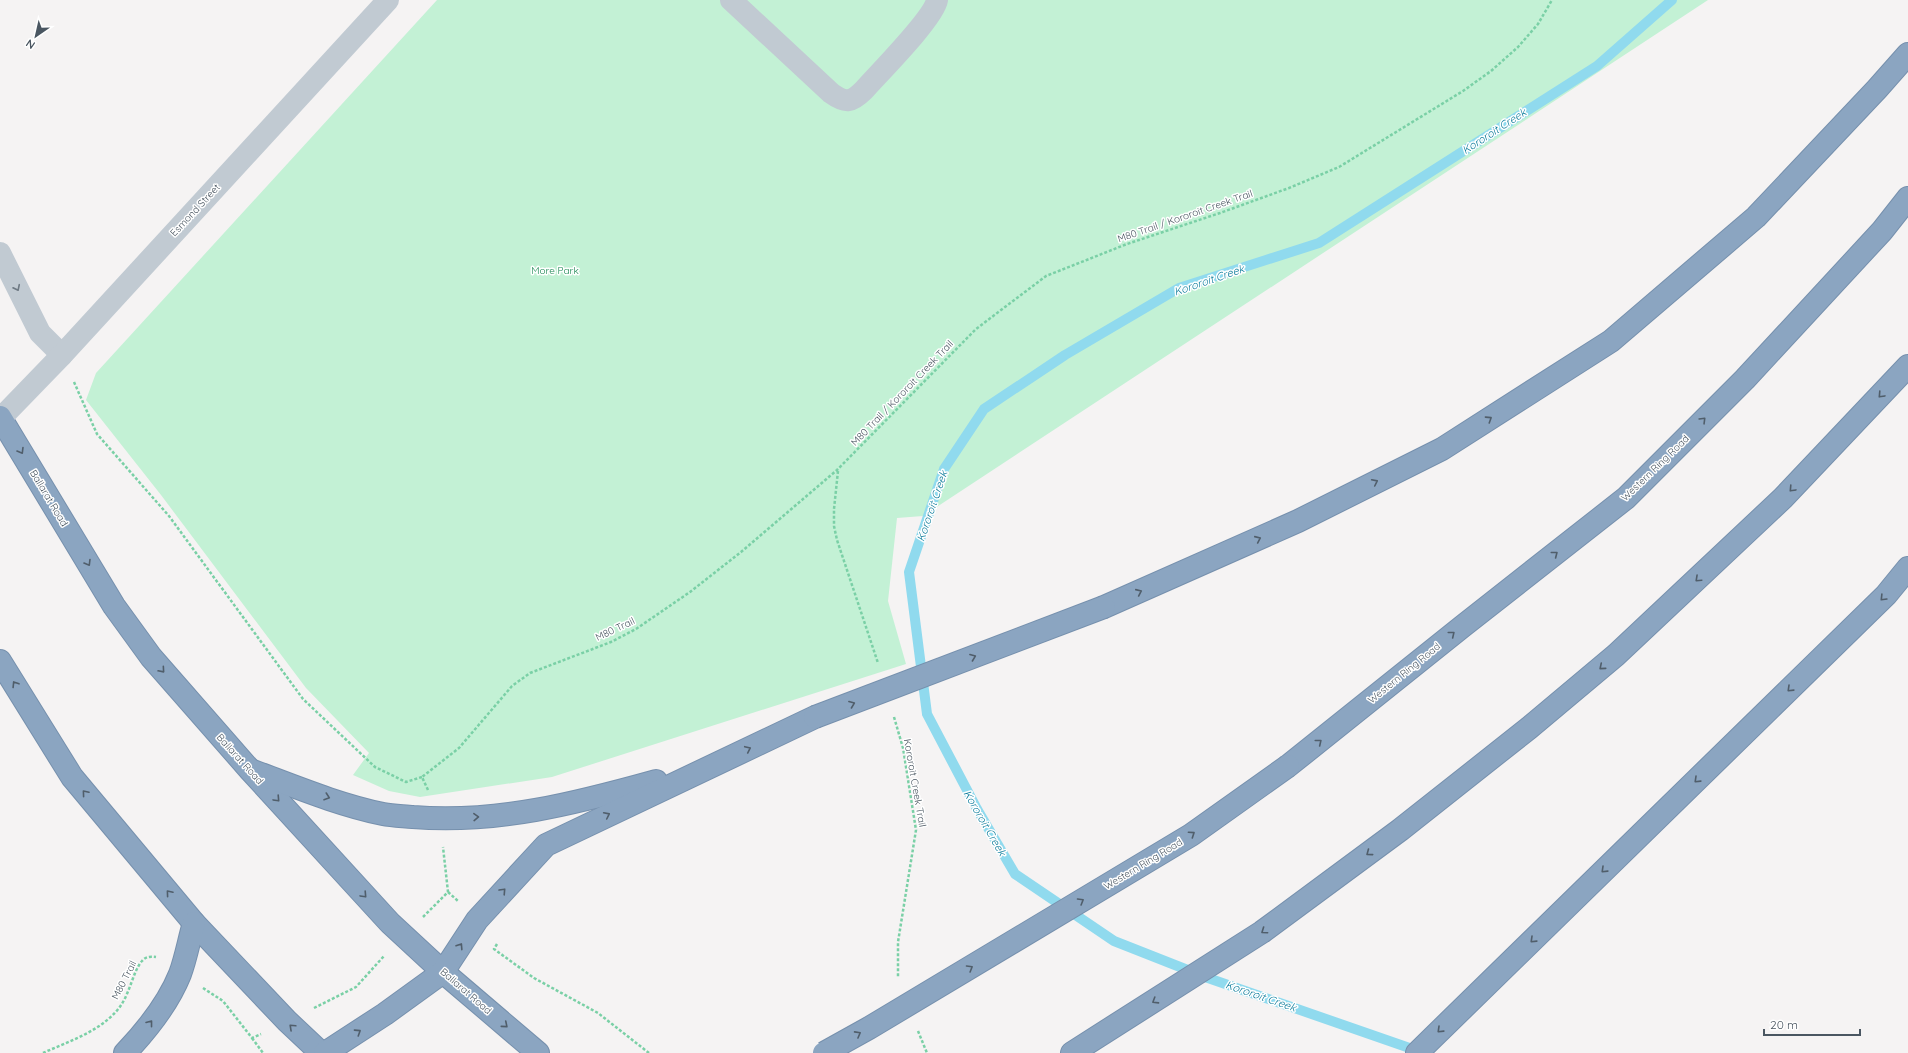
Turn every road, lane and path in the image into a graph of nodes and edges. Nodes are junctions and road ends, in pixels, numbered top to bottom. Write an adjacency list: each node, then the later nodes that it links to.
1 (388, 0): 8 (street, Esmond Street)
2 (730, 0): 3 (street)
3 (936, 0)
4 (1552, 0): 11 (path, M80 Trail / Kororoit Creek Trail)
5 (1908, 54): 16 (highway, one-way to 5, bridge)
6 (1908, 198): 41 (highway, Western Ring Road, one-way to 6, bridge)
7 (0, 253): 8 (street, one-way to 8)
8 (62, 355): 10 (street, Esmond Street); 18 (path)
9 (1908, 366): 43 (highway, one-way to 43)
10 (0, 418): 17 (highway, Ballarat Road, one-way to 17)
11 (838, 470): 14 (path); 18 (path, M80 Trail)
12 (1908, 568): 44 (highway, one-way to 44)
13 (0, 661): 24 (highway, one-way to 13)
14 (879, 668)
15 (892, 711): 28 (path, Kororoit Creek Trail)
16 (713, 766): 17 (highway, one-way to 16); 23 (highway, one-way to 16)
17 (250, 770): 27 (highway, Ballarat Road, one-way to 27)
18 (422, 777): 19 (path)
19 (431, 797)
20 (443, 841): 21 (path)
21 (448, 892): 22 (path); 23 (path)
22 (432, 908)
23 (477, 920): 27 (highway, one-way to 23); 40 (path)
24 (194, 923): 35 (highway, one-way to 24); 37 (highway, one-way to 24)
25 (161, 958): 34 (path, M80 Trail)
26 (369, 970): 30 (path)
27 (443, 972): 38 (highway, one-way to 27); 39 (highway, Ballarat Road, one-way to 39)
28 (898, 981)
29 (204, 988): 33 (path)
30 (323, 1004)
31 (915, 1024): 42 (path)
32 (261, 1033): 33 (path)
33 (252, 1038): 36 (path)
34 (42, 1053)
35 (125, 1053)
36 (263, 1053)
37 (321, 1053)
38 (325, 1053)
39 (538, 1053)
40 (649, 1053)
41 (824, 1053)
42 (927, 1053)
43 (1072, 1053)
44 (1416, 1053)

